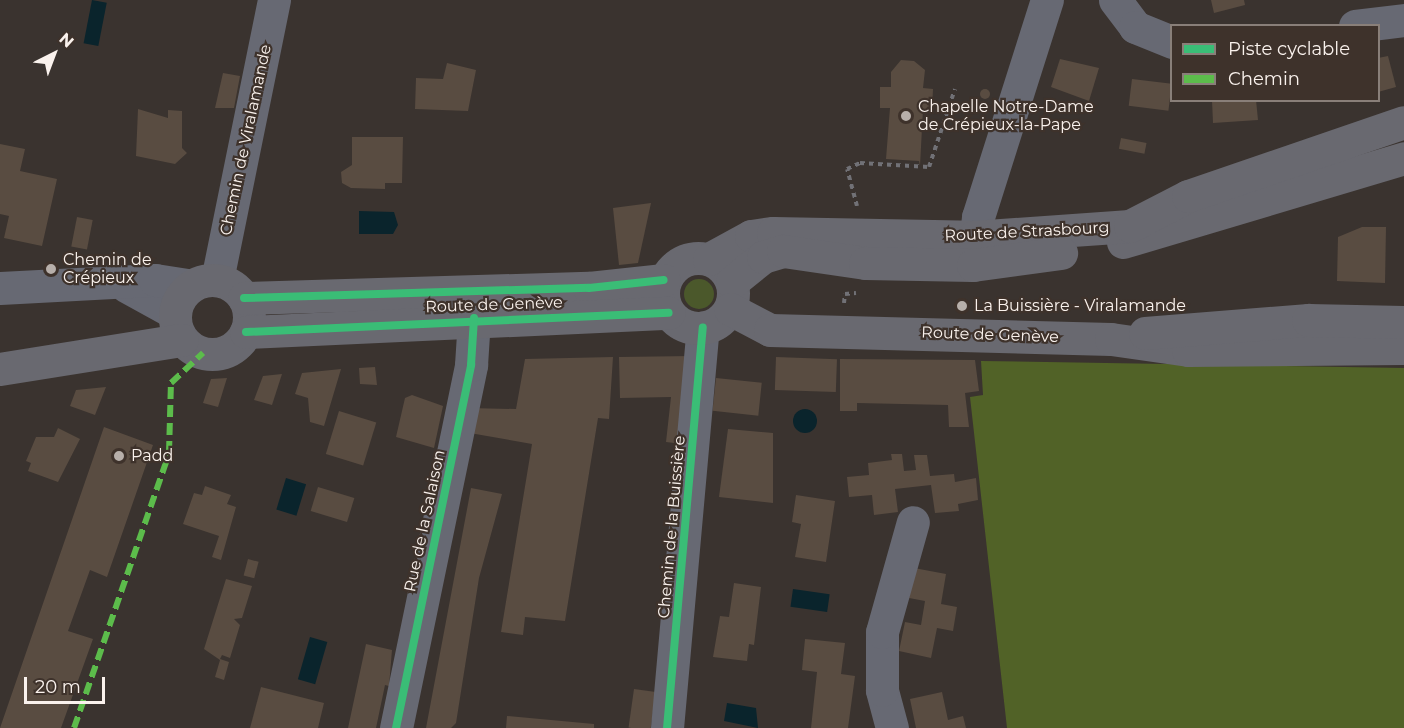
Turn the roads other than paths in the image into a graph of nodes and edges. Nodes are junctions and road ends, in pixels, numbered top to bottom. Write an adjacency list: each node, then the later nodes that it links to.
1 (274, 0): 17 (street, Chemin de Viralamande)
2 (1047, 0): 11 (street)
3 (1115, 0): 6 (street)
4 (1404, 20): 5 (street)
5 (1371, 24)
6 (1170, 41)
7 (1404, 122): 10 (main road, Route de Strasbourg)
8 (1404, 138): 10 (street)
9 (1404, 158): 11 (main road, Route de Strasbourg)
10 (1130, 226): 11 (main road, Route de Strasbourg)
11 (973, 251): 12 (main road, Route de Strasbourg); 15 (main road, Route de Strasbourg)
12 (709, 259): 13 (main road); 15 (main road, Route de Genève)
13 (664, 280): 16 (main road, Route de Genève); 18 (main road)
14 (0, 288): 17 (street)
15 (731, 295): 21 (main road); 23 (main road, Route de Genève)
16 (244, 298): 17 (main road); 22 (main road)
17 (191, 305): 22 (main road); 25 (main road)
18 (669, 313): 19 (main road, Route de Genève); 21 (main road, Route de Genève)
19 (474, 318): 22 (main road, Route de Genève); 27 (street, Rue de la Salaison)
20 (1404, 322): 23 (main road, Route de Genève)
21 (703, 328): 28 (street, Chemin de la Buissière)
22 (246, 332)
23 (1111, 339): 24 (main road, Route de Genève)
24 (1404, 348)
25 (0, 369)
26 (912, 522): 29 (street)
27 (396, 728)
28 (667, 728)
29 (892, 728)

